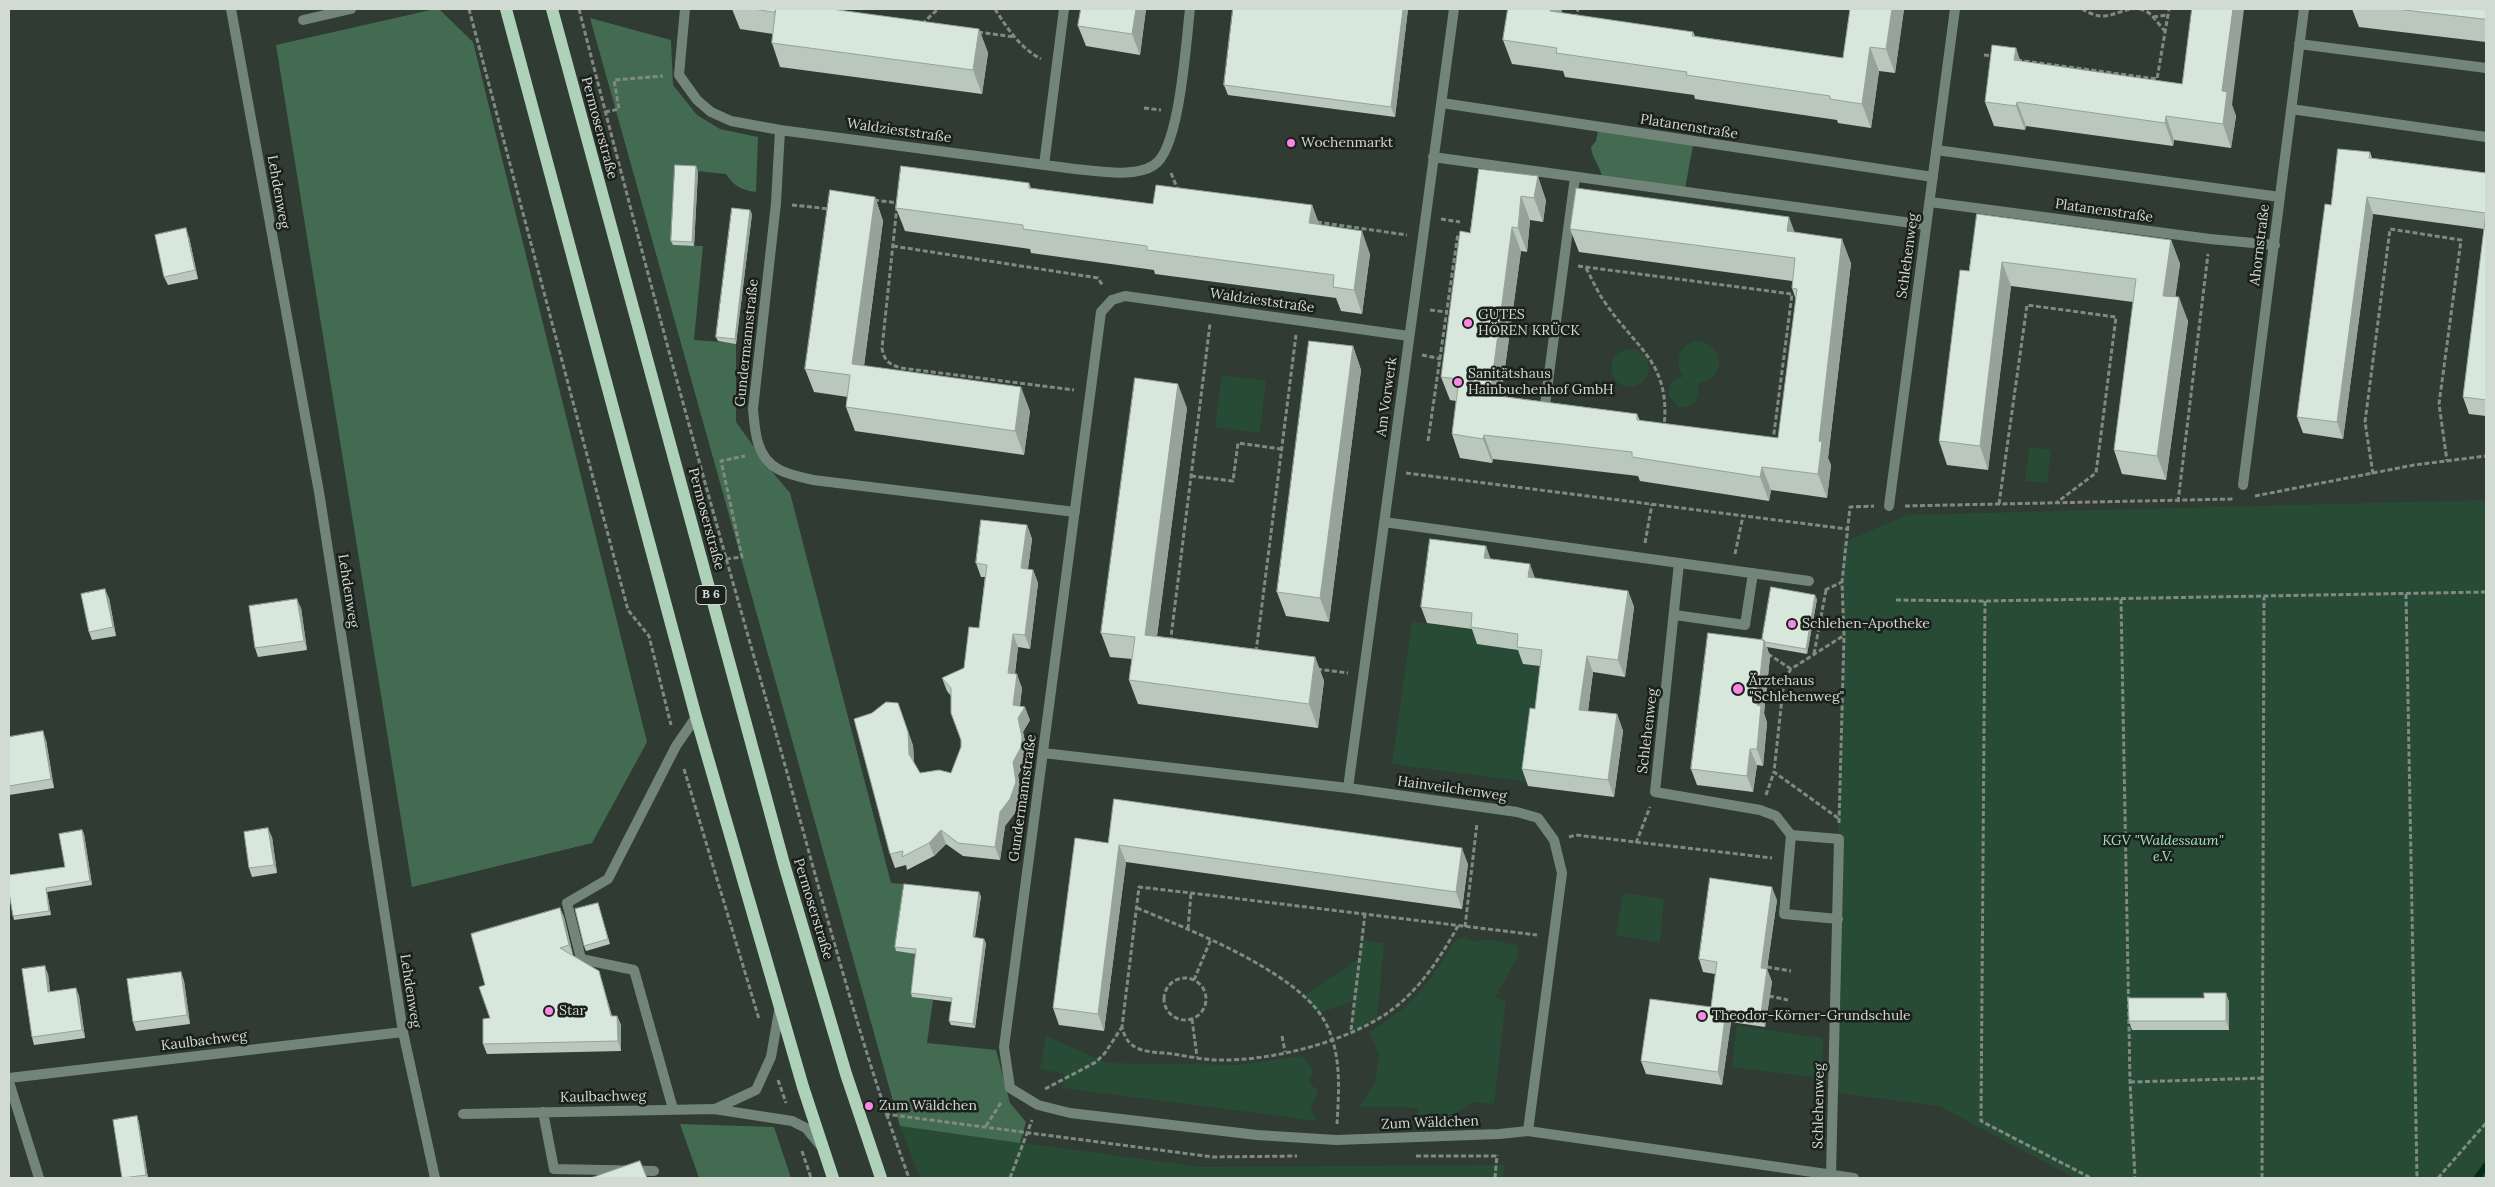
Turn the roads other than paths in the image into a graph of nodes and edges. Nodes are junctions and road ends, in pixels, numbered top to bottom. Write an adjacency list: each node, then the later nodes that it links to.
1 (230, 9): 44 (street, Lehdenweg)
2 (351, 9): 11 (street)
3 (506, 9): 38 (main road)
4 (552, 9): 59 (main road, Permoserstraße / B 6)
5 (685, 9): 16 (street)
6 (1064, 9): 20 (street)
7 (1190, 9): 20 (street, Waldzieststraße)
8 (1454, 9): 14 (street, Am Vorwerk)
9 (1955, 9): 18 (street, Schlehenweg)
10 (2304, 9): 12 (street, Ahornstraße)
11 (303, 20)
12 (2299, 44): 13 (street); 15 (street, Ahornstraße)
13 (2486, 68)
14 (1442, 103): 19 (street, Am Vorwerk); 22 (street, Platanenstraße)
15 (2291, 109): 17 (street); 23 (street, Ahornstraße)
16 (780, 130): 20 (street, Waldzieststraße); 32 (street, Gundermannstraße)
17 (2486, 137)
18 (1936, 150): 22 (street, Schlehenweg); 23 (street)
19 (1433, 157): 21 (street); 28 (street, Am Vorwerk)
20 (1044, 165)
21 (1575, 177): 25 (street); 29 (street)
22 (1933, 177): 24 (street, Schlehenweg)
23 (2280, 197): 26 (street, Ahornstraße)
24 (1930, 202): 25 (street, Schlehenweg); 26 (street, Platanenstraße)
25 (1926, 225): 31 (street, Schlehenweg)
26 (2275, 245): 30 (street, Ahornstraße)
27 (1112, 300): 28 (street, Waldzieststraße); 32 (street, Gundermannstraße)
28 (1409, 336): 33 (street, Am Vorwerk)
29 (1544, 412)
30 (2243, 485)
31 (1889, 506)
32 (1075, 512): 39 (street, Gundermannstraße)
33 (1384, 522): 34 (street); 40 (street, Am Vorwerk)
34 (1680, 563): 35 (street); 37 (street, Schlehenweg)
35 (1752, 573): 36 (street); 37 (street)
36 (1809, 581)
37 (1675, 615): 41 (street, Schlehenweg)
38 (696, 717): 43 (main road); 48 (street)
39 (1043, 753): 40 (street, Hainveilchenweg); 47 (street, Gundermannstraße)
40 (1348, 788): 52 (street, Hainveilchenweg)
41 (1791, 835): 42 (street, Schlehenweg); 42 (street)
42 (1838, 919): 55 (street, Schlehenweg)
43 (780, 1010): 49 (street, Kaulbachweg); 53 (main road)
44 (403, 1032): 45 (street, Kaulbachweg); 57 (street, Lehdenweg)
45 (9, 1078)
46 (9, 1082): 56 (street)
47 (1010, 1088): 52 (street, Zum Wäldchen)
48 (673, 1109): 49 (street, Kaulbachweg); 50 (street, Kaulbachweg)
49 (714, 1110): 53 (street, Kaulbachweg)
50 (543, 1112): 51 (street, Kaulbachweg); 54 (street)
51 (463, 1114)
52 (1528, 1131): 55 (street, Zum Wäldchen)
53 (822, 1147): 58 (main road)
54 (654, 1170)
55 (1831, 1174): 60 (street, Zum Wäldchen)
56 (39, 1178)
57 (435, 1178)
58 (834, 1178)
59 (881, 1178)
60 (1854, 1178)

